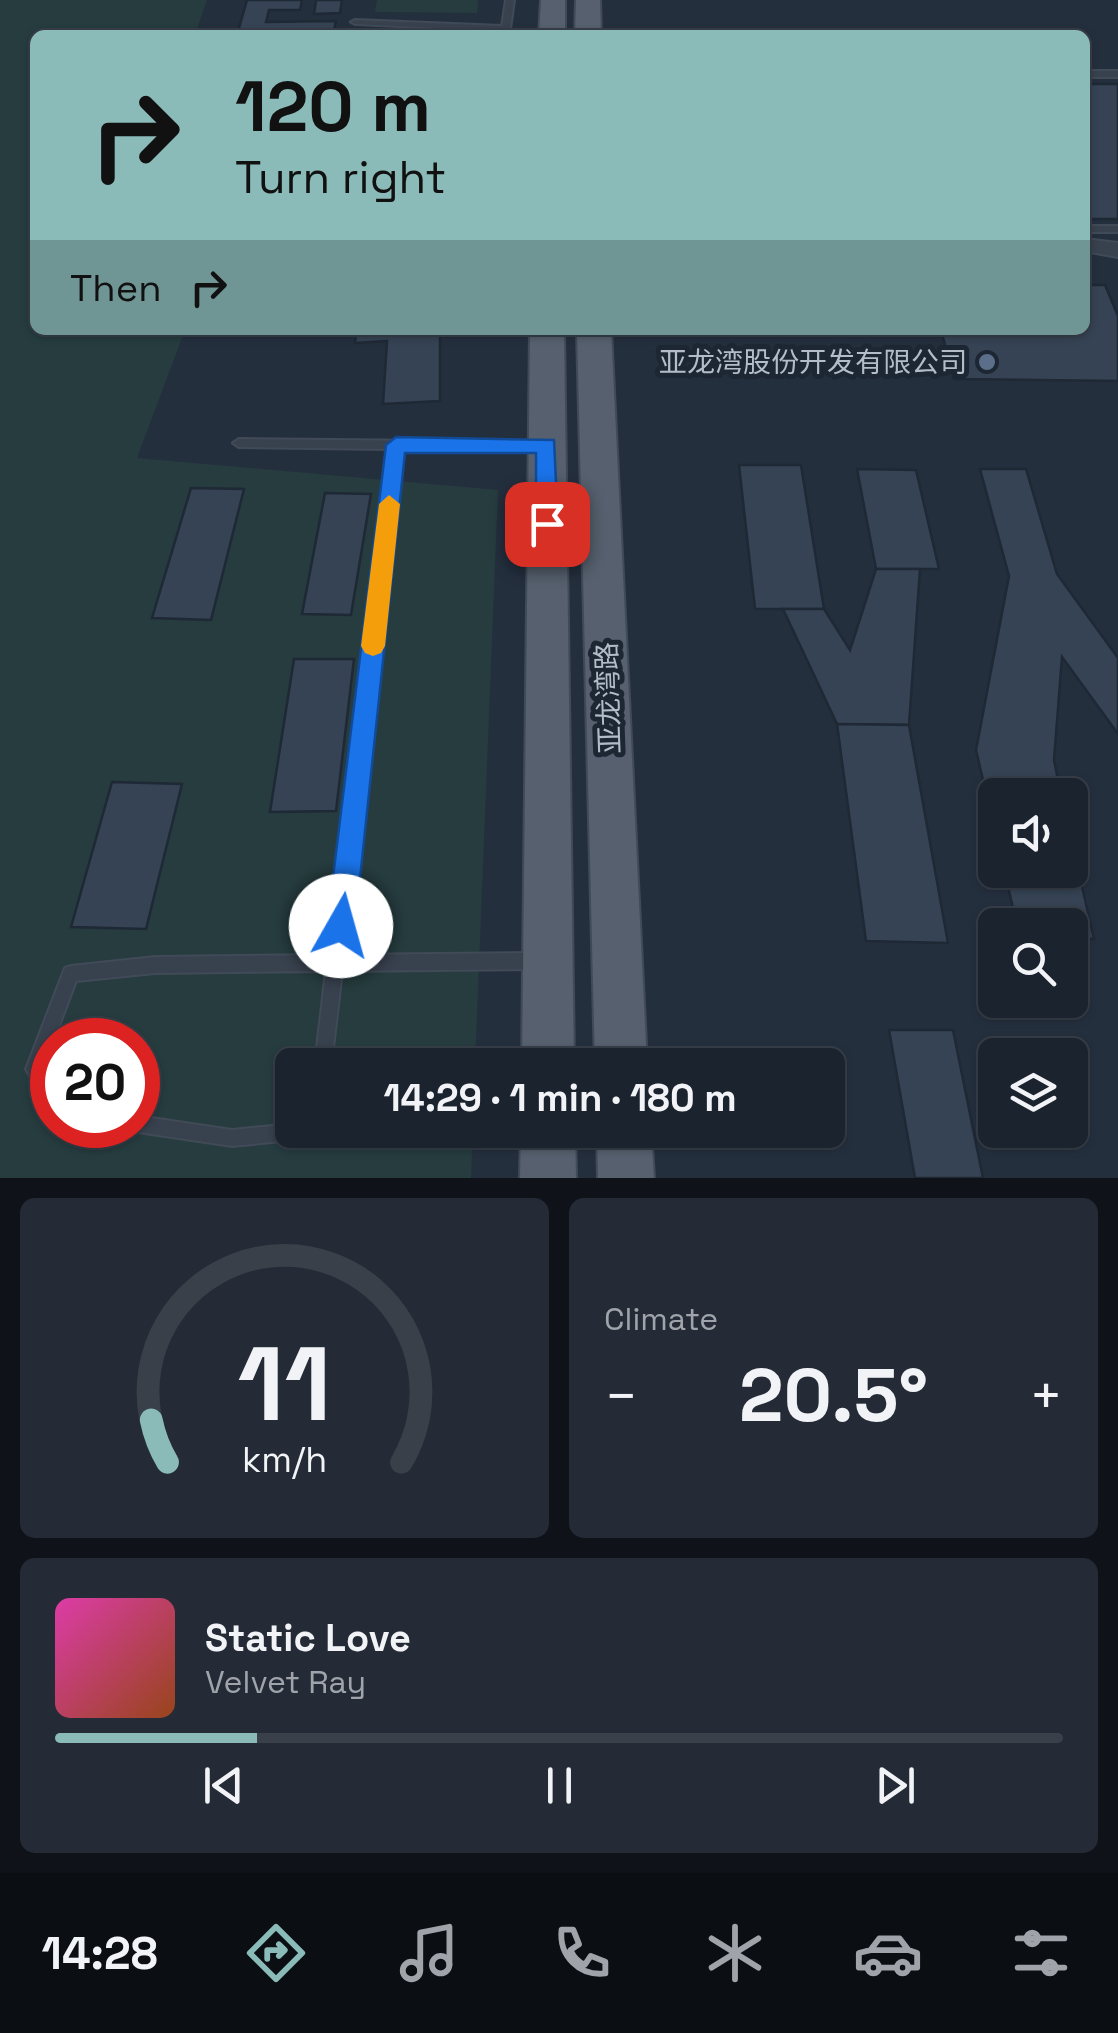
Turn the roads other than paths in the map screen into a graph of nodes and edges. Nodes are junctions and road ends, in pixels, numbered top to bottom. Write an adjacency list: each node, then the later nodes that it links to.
1 (510, 0): 4 (lane)
2 (553, 0): 5 (main road)
3 (588, 0): 6 (main road)
4 (355, 22)
5 (552, 30)
6 (588, 30)
7 (1090, 74): 8 (lane)
8 (1118, 74)
9 (1090, 228): 10 (lane)
10 (1118, 229)
11 (1090, 246): 12 (street)
12 (1118, 250)
13 (546, 335): 17 (main road)
14 (594, 335): 23 (main road, 亚龙湾路)
15 (239, 443): 16 (lane)
16 (396, 445): 17 (lane); 19 (lane)
17 (547, 445): 18 (main road)
18 (547, 961): 19 (lane); 22 (main road)
19 (336, 964): 20 (lane); 21 (lane)
20 (53, 1018)
21 (325, 1048)
22 (548, 1048)
23 (621, 1048)
24 (160, 1127): 25 (lane)
25 (275, 1134)
26 (548, 1148): 28 (main road)
27 (625, 1148): 29 (main road)
28 (548, 1178)
29 (626, 1178)

